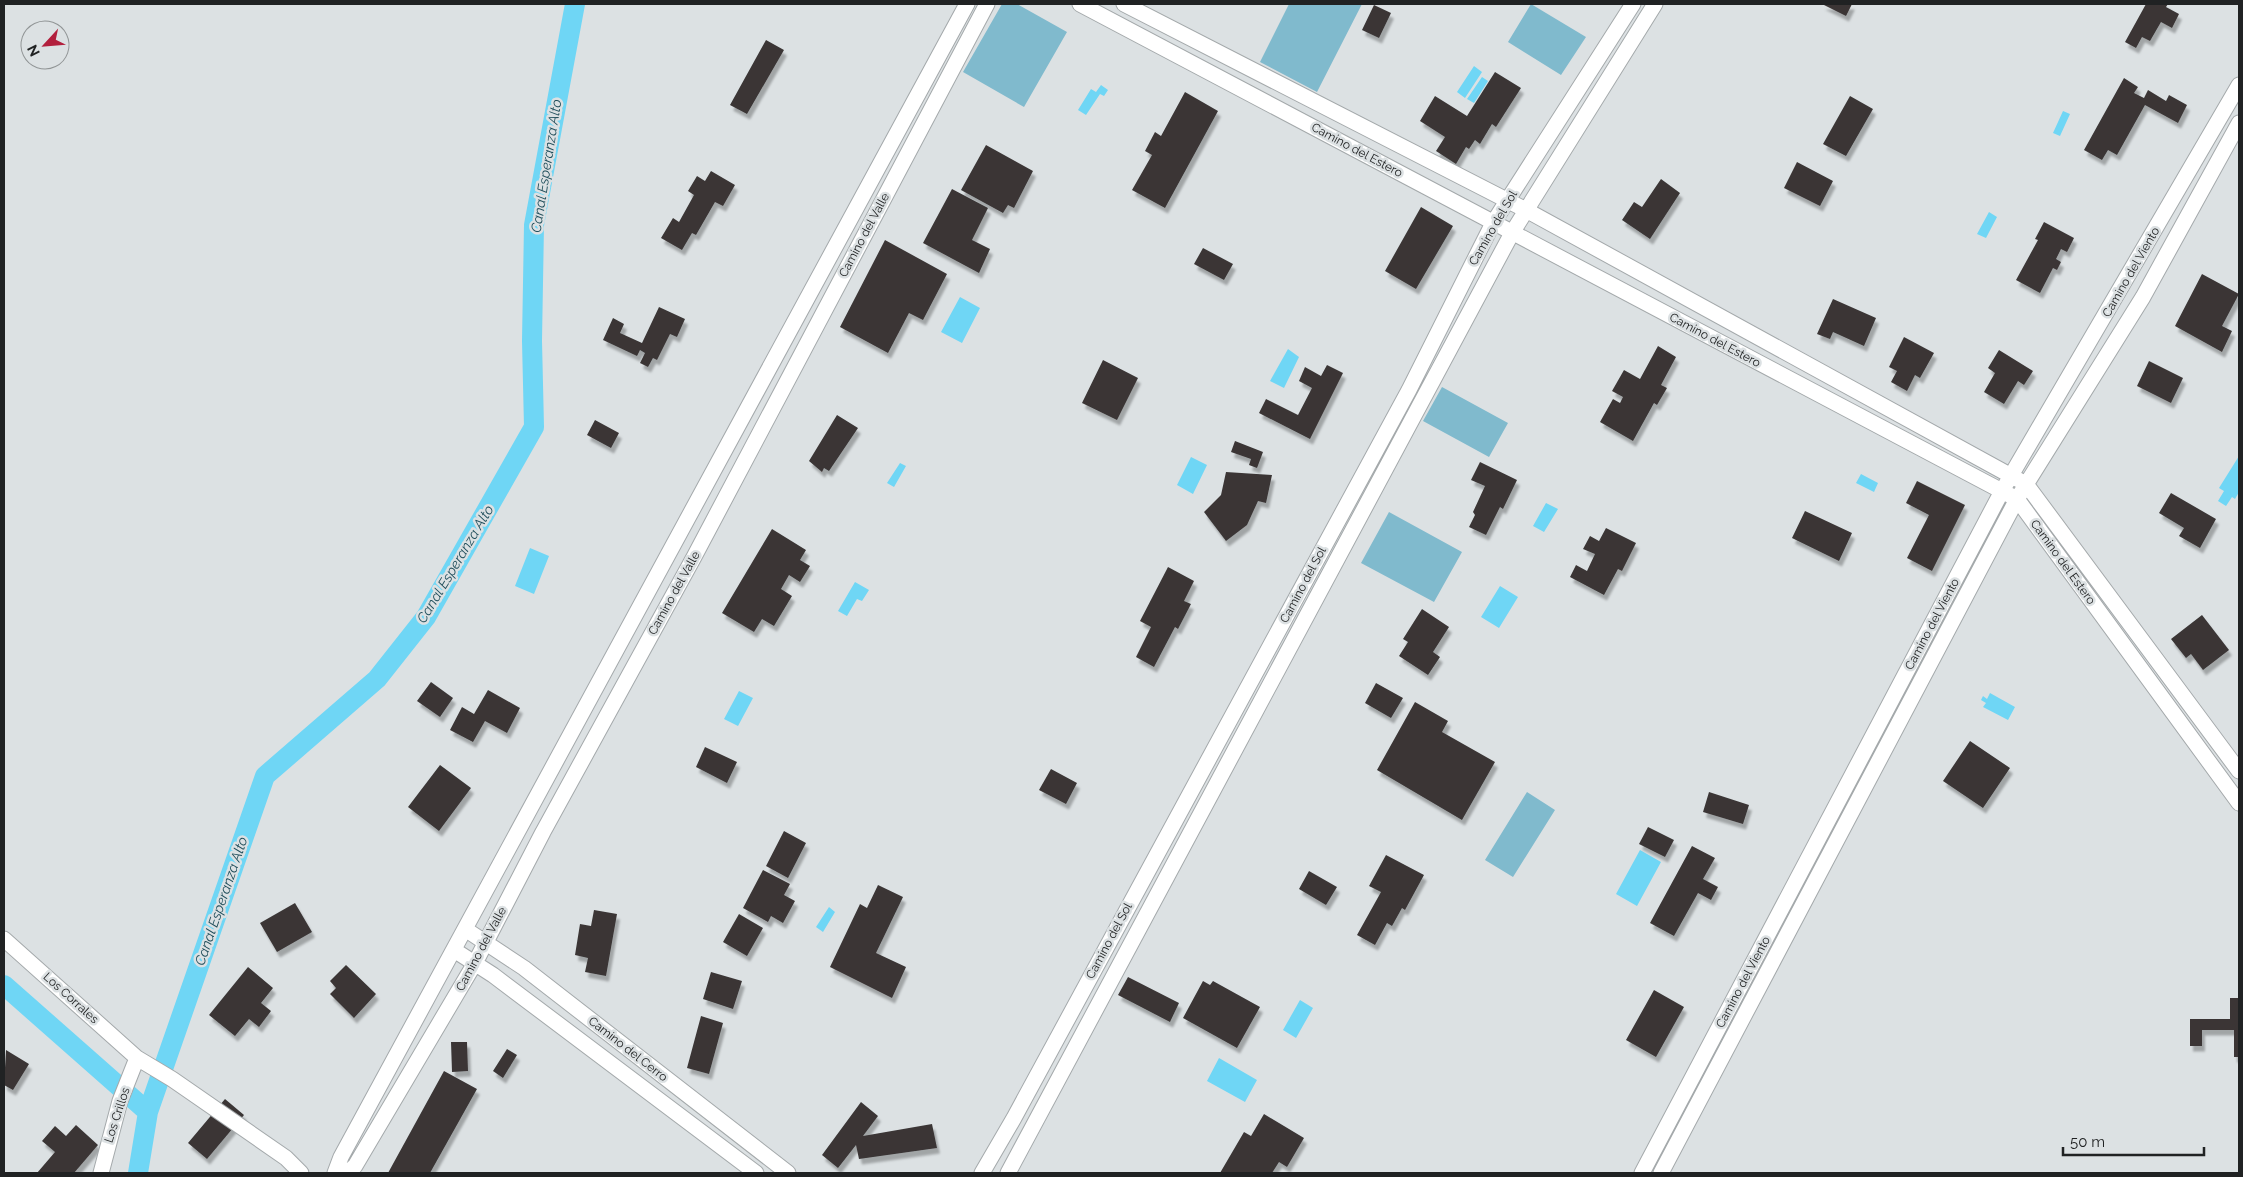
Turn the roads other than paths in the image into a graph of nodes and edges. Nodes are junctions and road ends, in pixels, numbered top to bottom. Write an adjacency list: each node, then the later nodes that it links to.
1 (967, 4): 20 (street, Camino del Valle)
2 (987, 4): 22 (street, Camino del Valle)
3 (1080, 4): 12 (street, Camino del Estero)
4 (1124, 4): 10 (street, Camino del Estero)
5 (1634, 4): 10 (street, Camino del Sol)
6 (1655, 4): 11 (street, Camino del Sol)
7 (2239, 88): 8 (street, Camino del Viento)
8 (2233, 110): 14 (street, Camino del Viento)
9 (2239, 124): 15 (street, Camino del Viento)
10 (1508, 201): 11 (street, Camino del Estero); 12 (street, Camino del Sol)
11 (1526, 210): 13 (street, Camino del Sol); 14 (street, Camino del Estero)
12 (1494, 223): 13 (street, Camino del Estero); 32 (street, Camino del Sol)
13 (1512, 233): 16 (street, Camino del Estero); 33 (street, Camino del Sol)
14 (2012, 476): 15 (street, Camino del Estero); 16 (street, Camino del Viento)
15 (2026, 484): 17 (street, Camino del Viento); 18 (street, Camino del Estero)
16 (2002, 492): 17 (street, Camino del Estero); 34 (street, Camino del Viento)
17 (2017, 500): 19 (street, Camino del Estero); 35 (street, Camino del Viento)
18 (2239, 771)
19 (2239, 803)
20 (465, 929): 22 (street, Camino del Cerro); 23 (street, Camino del Valle)
21 (4, 939): 25 (street, Los Corrales)
22 (485, 942): 24 (street, Camino del Valle); 31 (street, Camino del Cerro)
23 (454, 950): 24 (street, Camino del Cerro); 28 (street, Camino del Valle)
24 (475, 962): 29 (street, Camino del Valle); 30 (street, Camino del Cerro)
25 (138, 1058): 26 (street, Los Crillos); 27 (street, Los Corrales)
26 (102, 1173)
27 (302, 1173)
28 (335, 1173)
29 (347, 1173)
30 (756, 1173)
31 (788, 1173)
32 (982, 1173)
33 (1008, 1173)
34 (1642, 1173)
35 (1661, 1173)

